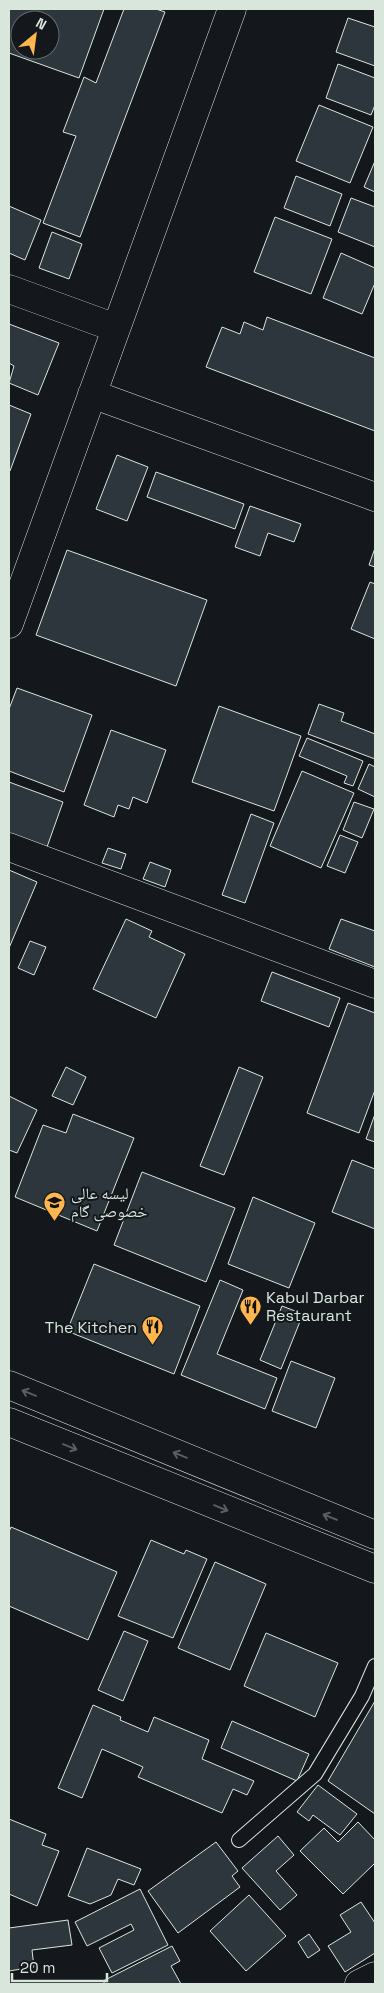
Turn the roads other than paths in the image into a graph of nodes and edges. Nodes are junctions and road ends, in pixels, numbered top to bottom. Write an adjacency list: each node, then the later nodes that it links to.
1 (232, 9): 3 (street)
2 (9, 289): 3 (street)
3 (116, 328): 4 (street)
4 (92, 394): 5 (street); 6 (street)
5 (375, 496)
6 (9, 624)
7 (9, 847): 8 (street)
8 (375, 984)
9 (9, 1385): 11 (street, one-way to 9)
10 (9, 1422): 12 (street, one-way to 12)
11 (375, 1535)
12 (375, 1570)
13 (375, 1666): 14 (lane)
14 (239, 1840)
15 (375, 1976): 16 (street)
16 (358, 1984)

